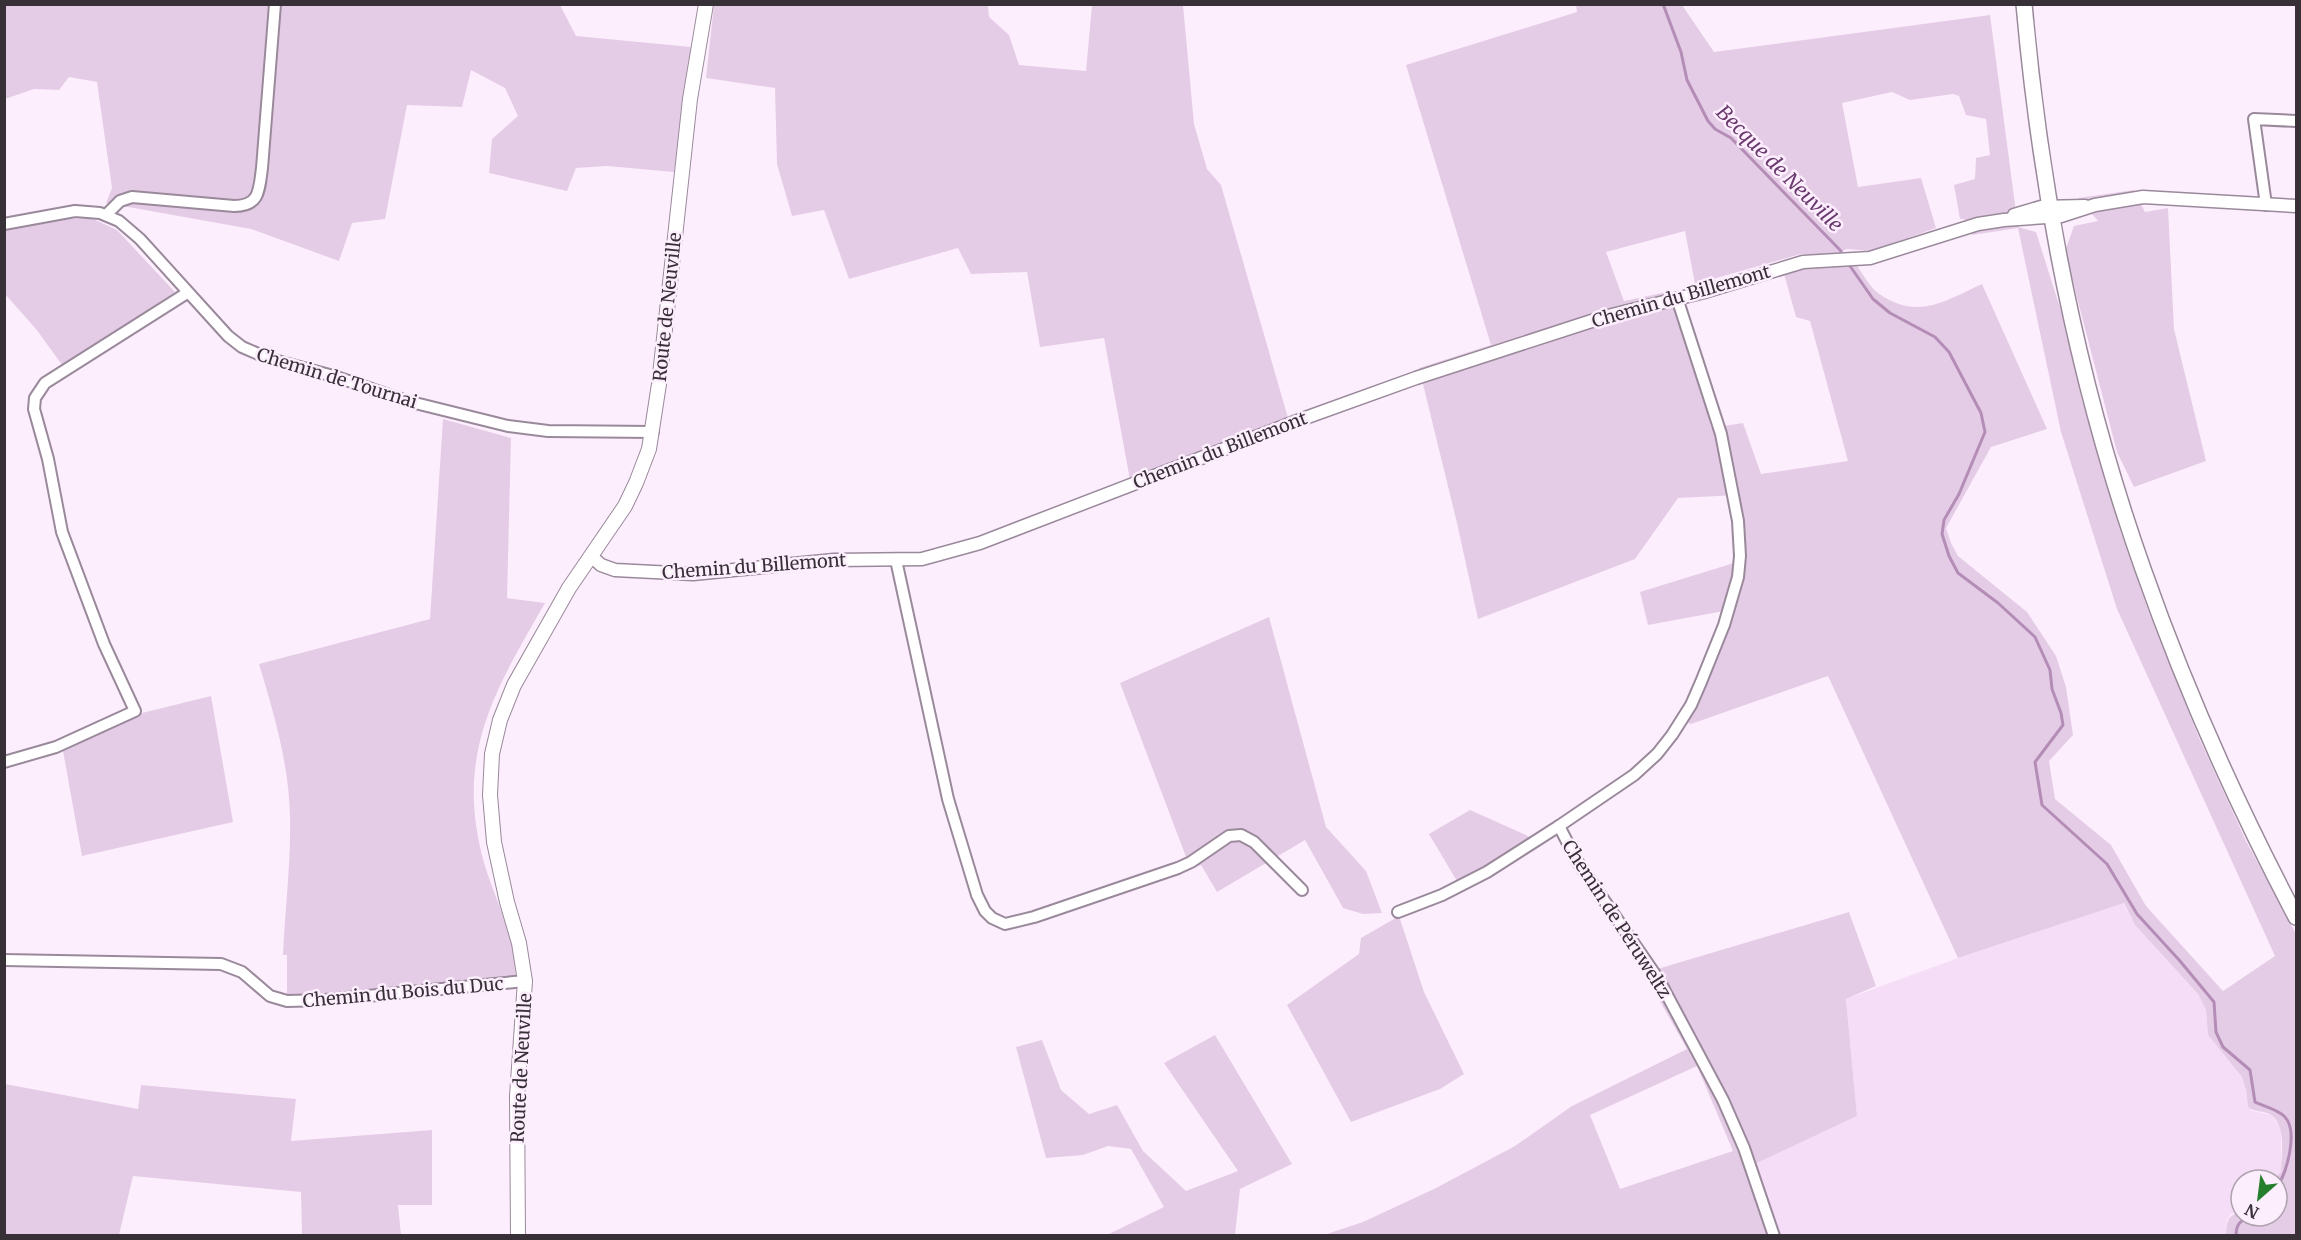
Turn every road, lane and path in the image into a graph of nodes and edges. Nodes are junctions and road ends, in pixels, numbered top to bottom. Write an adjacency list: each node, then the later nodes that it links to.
1 (276, 4): 8 (street)
2 (706, 4): 12 (main road, Route de Neuville)
3 (2024, 4): 7 (main road)
4 (2296, 121): 5 (street)
5 (2266, 205): 6 (street, Chemin du Billemont); 7 (street, Chemin du Billemont)
6 (2296, 206)
7 (2047, 212): 11 (street, Chemin du Billemont); 19 (main road)
8 (106, 215): 9 (street, Chemin de Tournai); 10 (street, Chemin de Tournai)
9 (4, 224)
10 (187, 293): 12 (street, Chemin de Tournai); 15 (street)
11 (1677, 298): 14 (street, Chemin du Billemont); 16 (street, Chemin de Péruweltz)
12 (653, 432): 13 (main road, Route de Neuville)
13 (591, 556): 14 (street, Chemin du Billemont); 21 (main road, Route de Neuville)
14 (896, 560): 17 (street)
15 (4, 762)
16 (1559, 826): 18 (street); 23 (street, Chemin de Péruweltz)
17 (1302, 890)
18 (1398, 912)
19 (2296, 917)
20 (4, 960): 21 (street, Chemin du Bois du Duc)
21 (525, 981): 22 (main road, Route de Neuville)
22 (518, 1236)
23 (1774, 1236)

